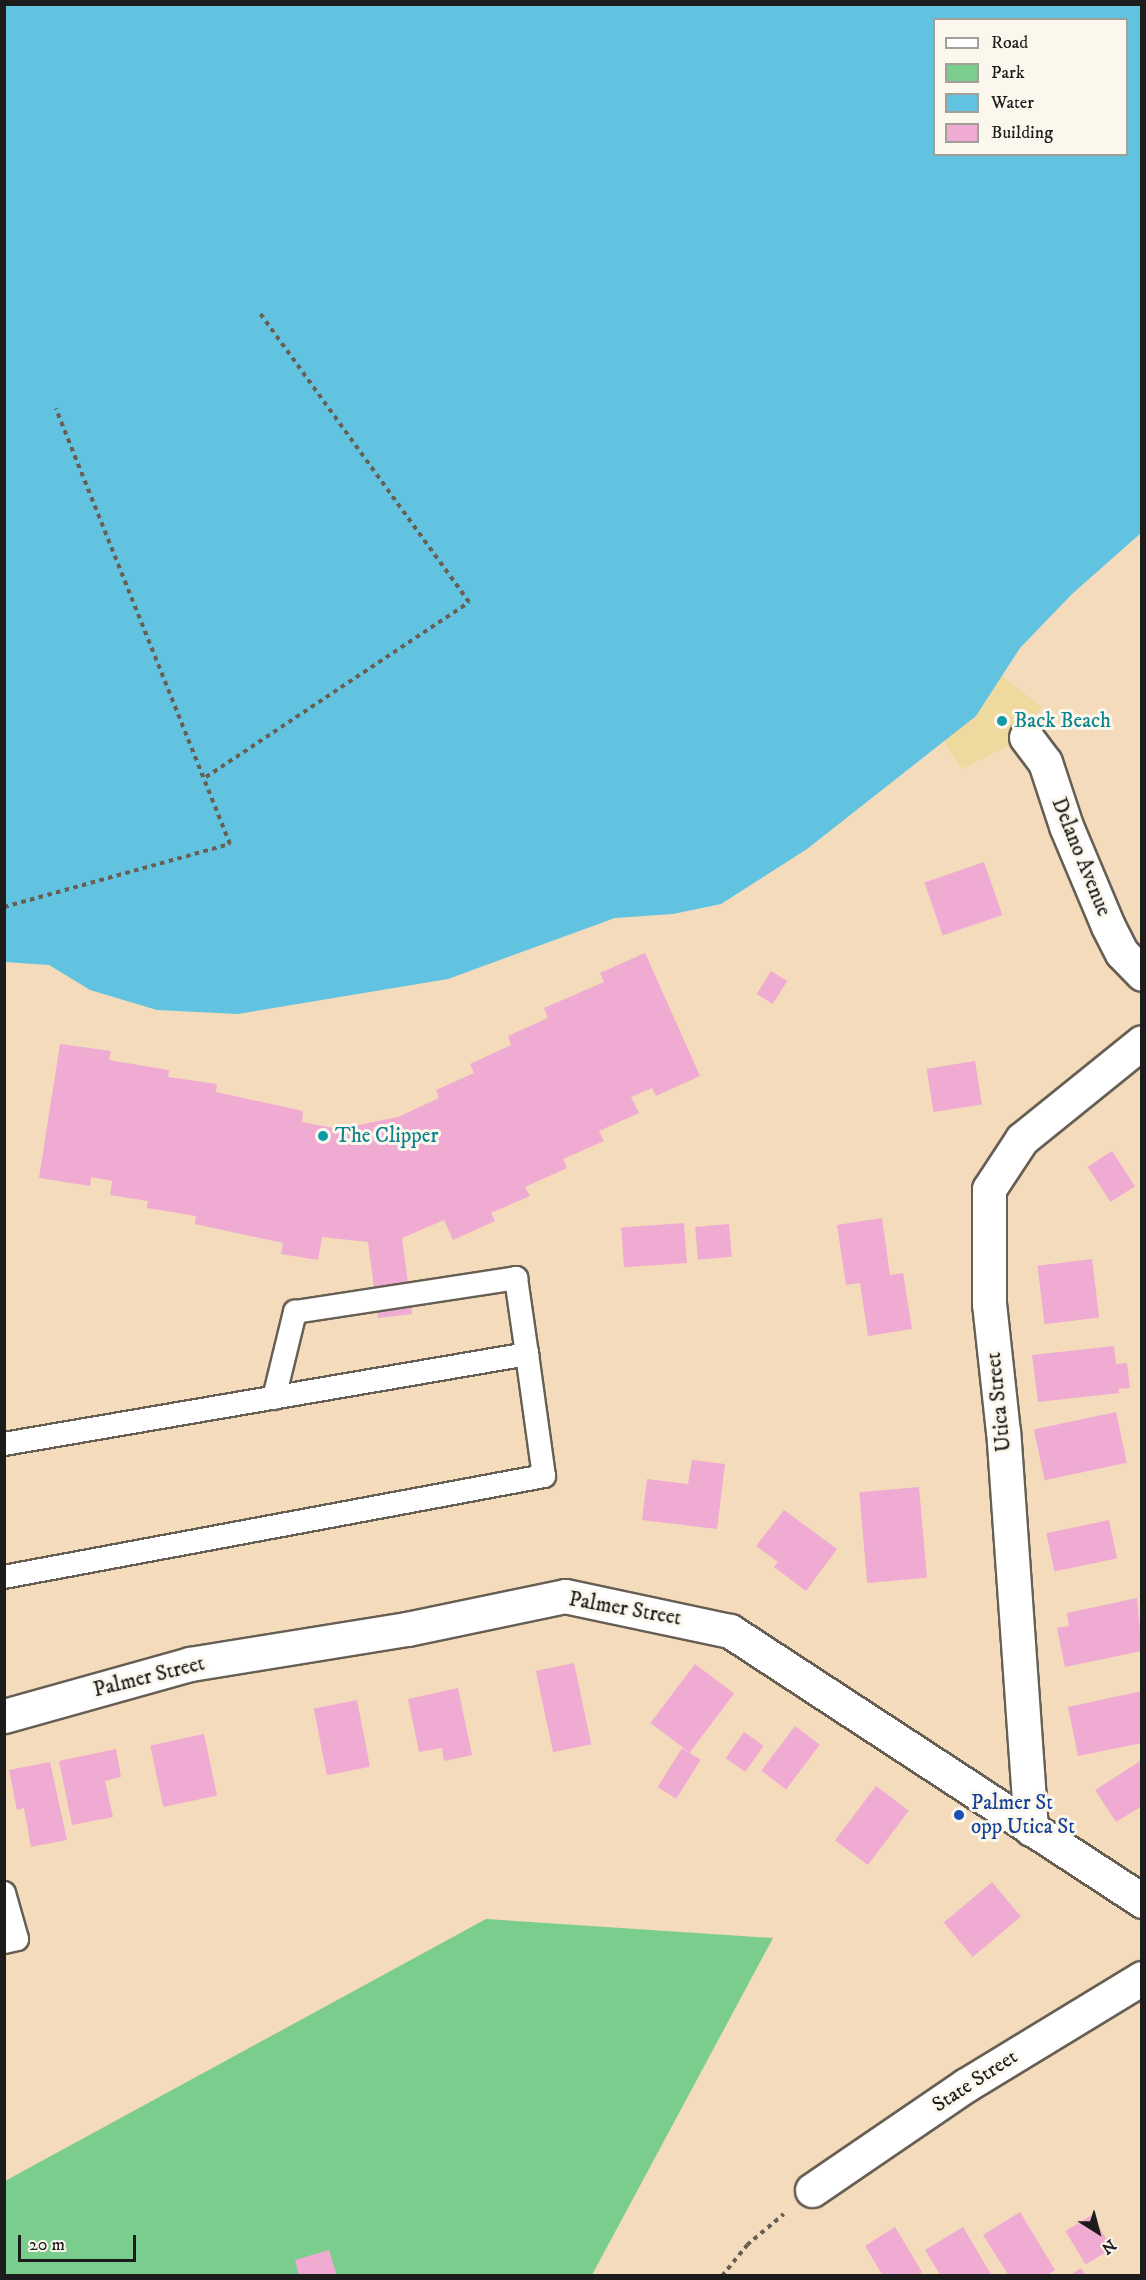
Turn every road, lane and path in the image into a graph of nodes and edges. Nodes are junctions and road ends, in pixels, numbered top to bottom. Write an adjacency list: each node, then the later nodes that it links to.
1 (258, 311): 4 (path)
2 (56, 409): 4 (path)
3 (1026, 737): 6 (street, Delano Avenue)
4 (206, 777): 5 (path)
5 (4, 907)
6 (1142, 974)
7 (1142, 1042): 13 (street, Utica Street)
8 (527, 1354): 9 (lane); 9 (lane); 11 (lane)
9 (274, 1398): 10 (lane)
10 (4, 1444)
11 (4, 1578)
12 (4, 1716): 13 (street, Palmer Street)
13 (1030, 1829): 15 (street, Palmer Street)
14 (4, 1893): 16 (lane)
15 (1142, 1901)
16 (4, 1942)
17 (1142, 1978): 18 (street, State Street)
18 (812, 2190): 19 (path)
19 (722, 2276)

